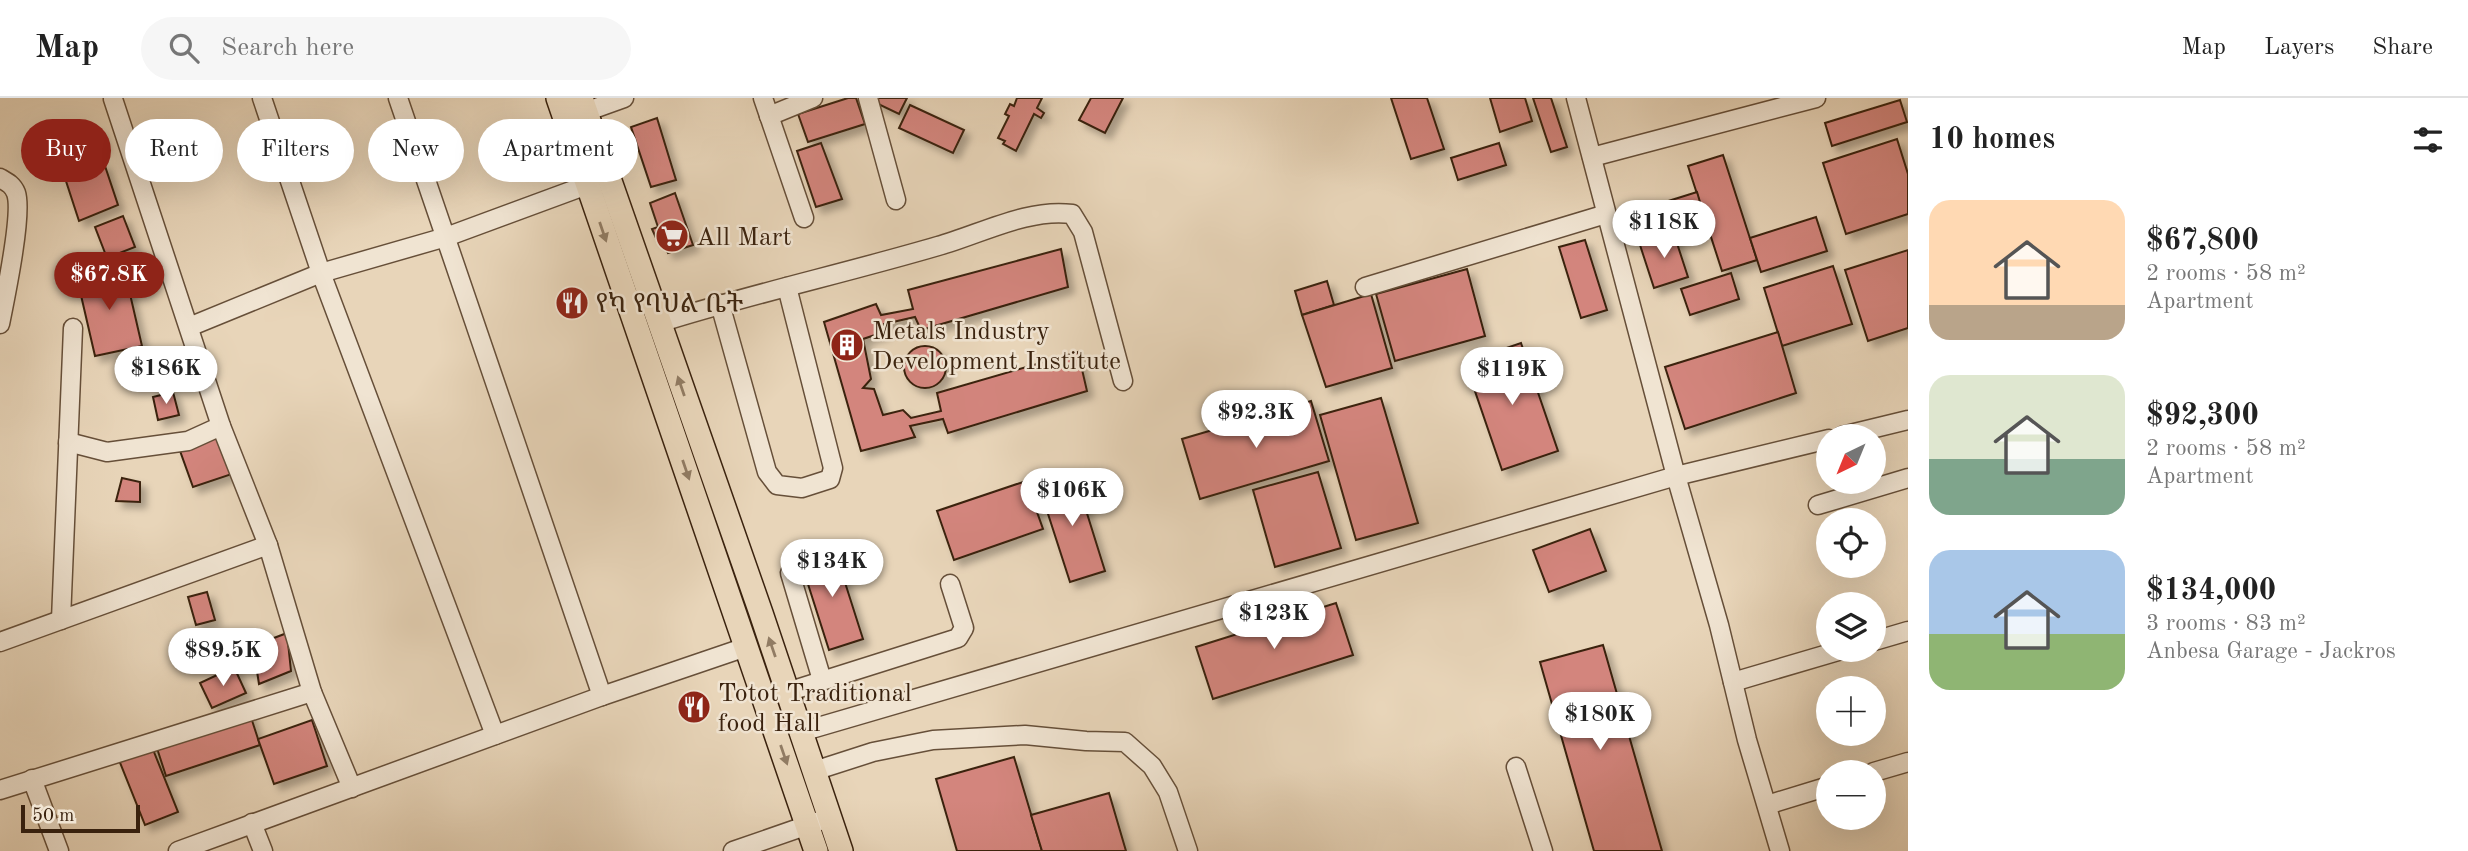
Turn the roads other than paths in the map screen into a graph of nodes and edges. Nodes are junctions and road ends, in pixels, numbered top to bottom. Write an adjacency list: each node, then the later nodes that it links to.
1 (112, 98): 26 (street)
2 (262, 98): 20 (street)
3 (398, 98): 19 (street)
4 (558, 98): 15 (main road)
5 (624, 98): 11 (street)
6 (763, 98): 12 (street)
7 (813, 98): 12 (street)
8 (868, 98): 16 (street)
9 (1576, 98): 13 (street)
10 (1816, 98): 13 (street)
11 (583, 105): 24 (main road)
12 (769, 116): 18 (street)
13 (1592, 157): 17 (street)
14 (0, 178): 25 (street)
15 (587, 185): 19 (street); 31 (main road, one-way to 31)
16 (896, 200)
17 (1606, 214): 22 (street); 36 (street)
18 (804, 218)
19 (446, 237): 20 (street); 52 (street)
20 (321, 273): 26 (street); 54 (street)
21 (787, 287): 23 (street); 23 (street); 28 (street)
22 (1365, 287)
23 (720, 304): 24 (street)
24 (659, 323): 29 (main road, one-way to 24)
25 (0, 324)
26 (189, 327): 33 (street)
27 (73, 328): 34 (street)
28 (1124, 380)
29 (692, 417): 31 (main road); 51 (main road, one-way to 29)
30 (1908, 420): 32 (street)
31 (670, 425): 46 (main road, one-way to 46)
32 (1886, 425)
33 (221, 426): 34 (street); 39 (street)
34 (68, 442): 42 (street)
35 (1816, 442): 36 (street)
36 (1676, 476): 49 (street); 53 (street)
37 (1908, 478): 38 (street)
38 (1818, 505)
39 (268, 545): 42 (street); 50 (street)
40 (790, 573): 48 (street)
41 (950, 584): 48 (street)
42 (61, 620): 45 (street)
43 (1908, 631): 44 (street)
44 (1886, 637)
45 (0, 642)
46 (746, 647): 52 (street); 66 (main road, one-way to 66)
47 (1816, 658): 49 (street)
48 (822, 681): 51 (street)
49 (1733, 682): 63 (street)
50 (312, 692): 59 (street); 60 (street)
51 (788, 692): 53 (main road)
52 (602, 695): 54 (street)
53 (801, 732): 58 (main road)
54 (495, 735): 60 (street)
55 (1908, 762): 57 (street)
56 (1517, 767): 74 (street)
57 (1886, 768)
58 (814, 771): 64 (main road); 73 (street)
59 (32, 779): 61 (street); 67 (street)
60 (352, 788): 65 (street)
61 (0, 790)
62 (1816, 790): 63 (street)
63 (1767, 805): 75 (street)
64 (831, 817): 66 (street); 72 (main road)
65 (252, 823): 68 (street); 69 (street)
66 (808, 825): 70 (street); 71 (main road)
67 (59, 851)
68 (177, 851)
69 (263, 851)
70 (733, 851)
71 (816, 851)
72 (841, 851)
73 (1188, 851)
74 (1543, 851)
75 (1780, 851)

